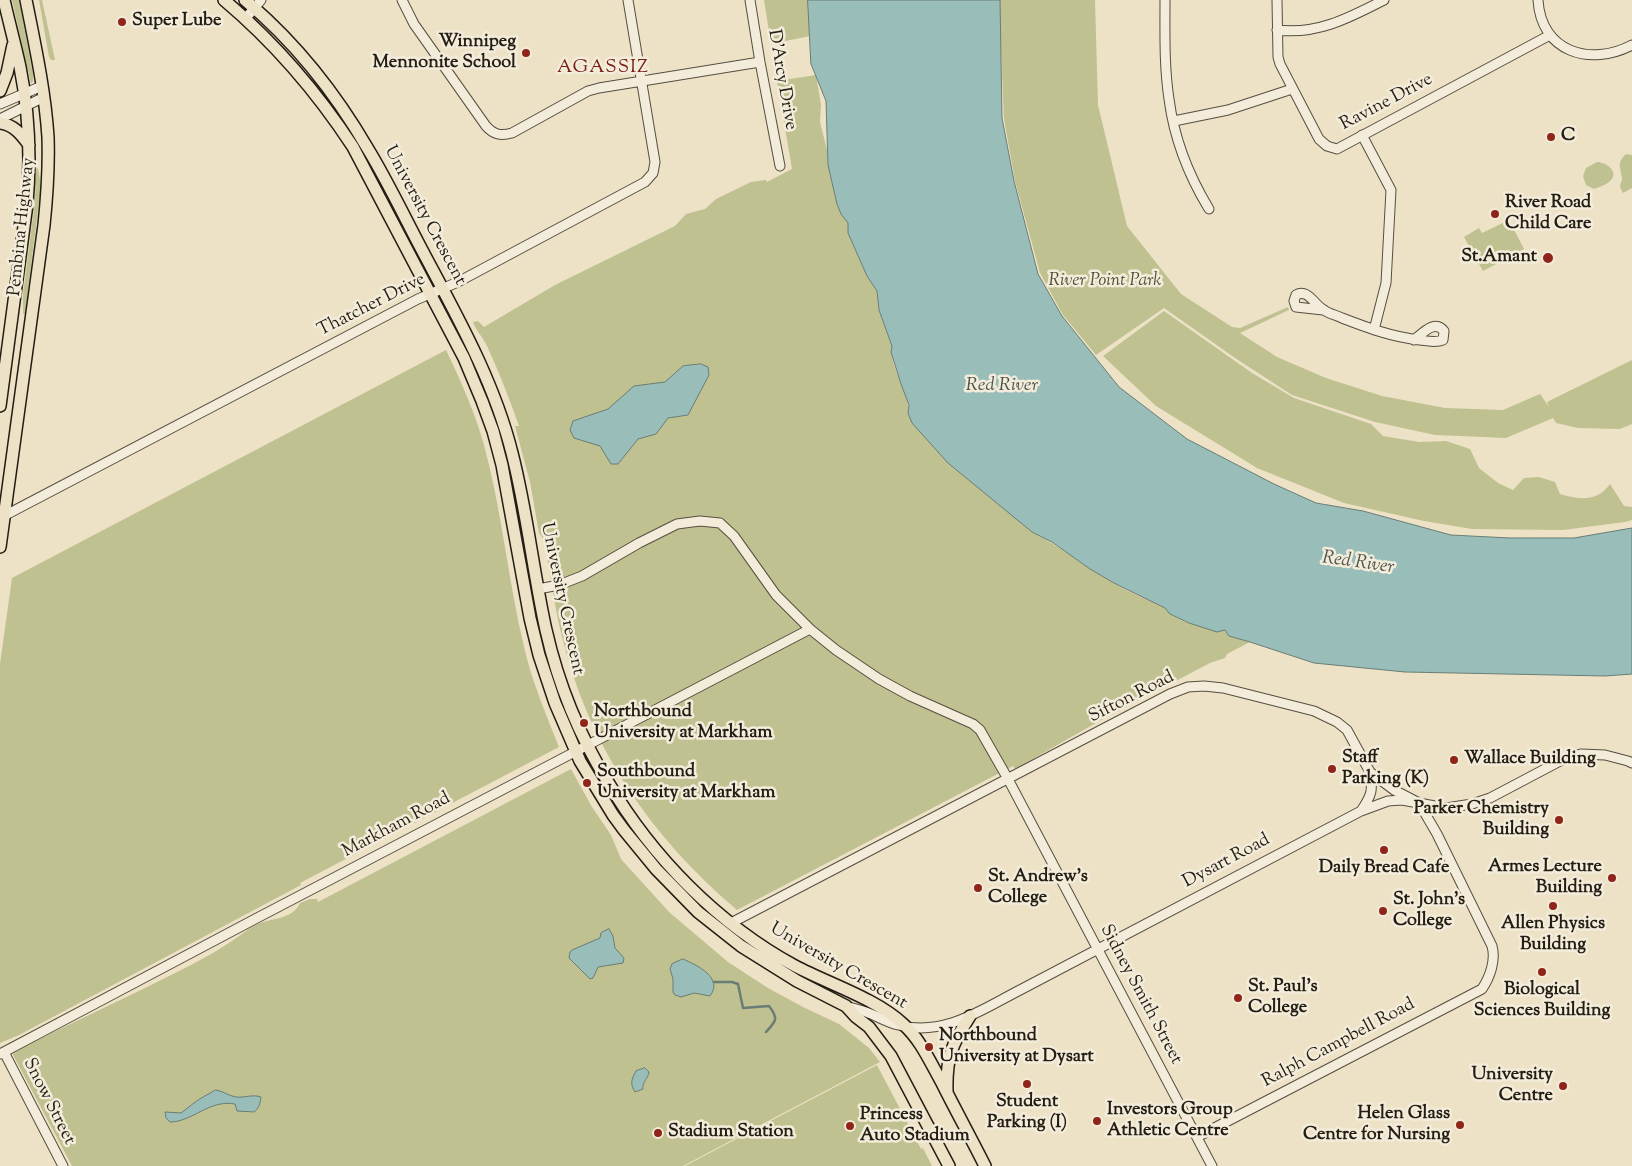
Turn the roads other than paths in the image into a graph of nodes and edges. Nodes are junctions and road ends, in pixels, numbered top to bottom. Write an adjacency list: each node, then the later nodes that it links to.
1 (4, 0): 16 (main road, Pembina Highway)
2 (26, 0): 22 (main road, Pembina Highway)
3 (224, 0): 13 (main road, University Crescent)
4 (245, 0): 12 (main road, University Crescent)
5 (402, 0): 19 (street)
6 (628, 0): 19 (street, Thatcher Drive)
7 (750, 0): 18 (street, D'Arcy Drive)
8 (1165, 0): 27 (street)
9 (1278, 0): 14 (street, Ravine Drive)
10 (1384, 0): 14 (street)
11 (1538, 0): 15 (street)
12 (258, 4): 13 (street); 33 (main road, University Crescent)
13 (246, 18): 34 (main road, University Crescent)
14 (1278, 30): 20 (street, Ravine Drive)
15 (1550, 35): 17 (street); 29 (street, Ravine Drive)
16 (14, 41): 21 (main road); 23 (main road, Pembina Highway)
17 (1632, 45)
18 (760, 62): 19 (street); 31 (street, D'Arcy Drive)
19 (640, 81): 33 (street, Thatcher Drive)
20 (1292, 90): 27 (street); 29 (street, Ravine Drive)
21 (0, 91)
22 (43, 92): 23 (street); 25 (street); 39 (main road, Pembina Highway)
23 (24, 94): 24 (street); 25 (main road, Pembina Highway)
24 (0, 104)
25 (26, 106): 26 (street); 30 (main road, Pembina Highway)
26 (0, 119)
27 (1174, 121): 32 (street)
28 (0, 123): 30 (main road)
29 (1362, 135): 36 (street)
30 (28, 146): 38 (main road, Pembina Highway)
31 (780, 166)
32 (1209, 209)
33 (443, 288): 34 (street, Thatcher Drive); 41 (main road, University Crescent)
34 (431, 294): 39 (street, Thatcher Drive); 44 (main road, University Crescent)
35 (1323, 310): 36 (street)
36 (1374, 330): 37 (street)
37 (1414, 340)
38 (0, 406)
39 (2, 517): 40 (main road, Pembina Highway)
40 (0, 547)
41 (538, 589): 42 (street, Sidney Smith Street); 43 (main road, University Crescent)
42 (810, 629): 43 (street, Markham Road); 47 (street, Sidney Smith Street)
43 (587, 745): 44 (street, Markham Road); 50 (main road, University Crescent)
44 (575, 751): 52 (main road, University Crescent); 55 (street, Markham Road)
45 (1632, 763): 48 (street, Dysart Road)
46 (1370, 772): 47 (street, Sifton Road); 48 (street, Sifton Road); 49 (street)
47 (1005, 781): 50 (street, Sifton Road); 51 (street, Sidney Smith Street)
48 (1419, 803): 49 (street, Dysart Road); 57 (street, Ralph Campbell Road)
49 (1361, 811): 51 (street, Dysart Road)
50 (731, 923): 54 (main road, University Crescent)
51 (1098, 949): 53 (street, Dysart Road); 57 (street, Sidney Smith Street)
52 (846, 1006): 54 (street, Dysart Road); 59 (main road, University Crescent)
53 (970, 1016): 54 (street, Dysart Road); 56 (main road)
54 (906, 1027): 56 (main road, University Crescent)
55 (2, 1053): 58 (street, Snow Street)
56 (947, 1092): 60 (main road, University Crescent)
57 (1197, 1137): 61 (street, Sidney Smith Street)
58 (63, 1166)
59 (949, 1166)
60 (985, 1166)
61 (1212, 1166)

